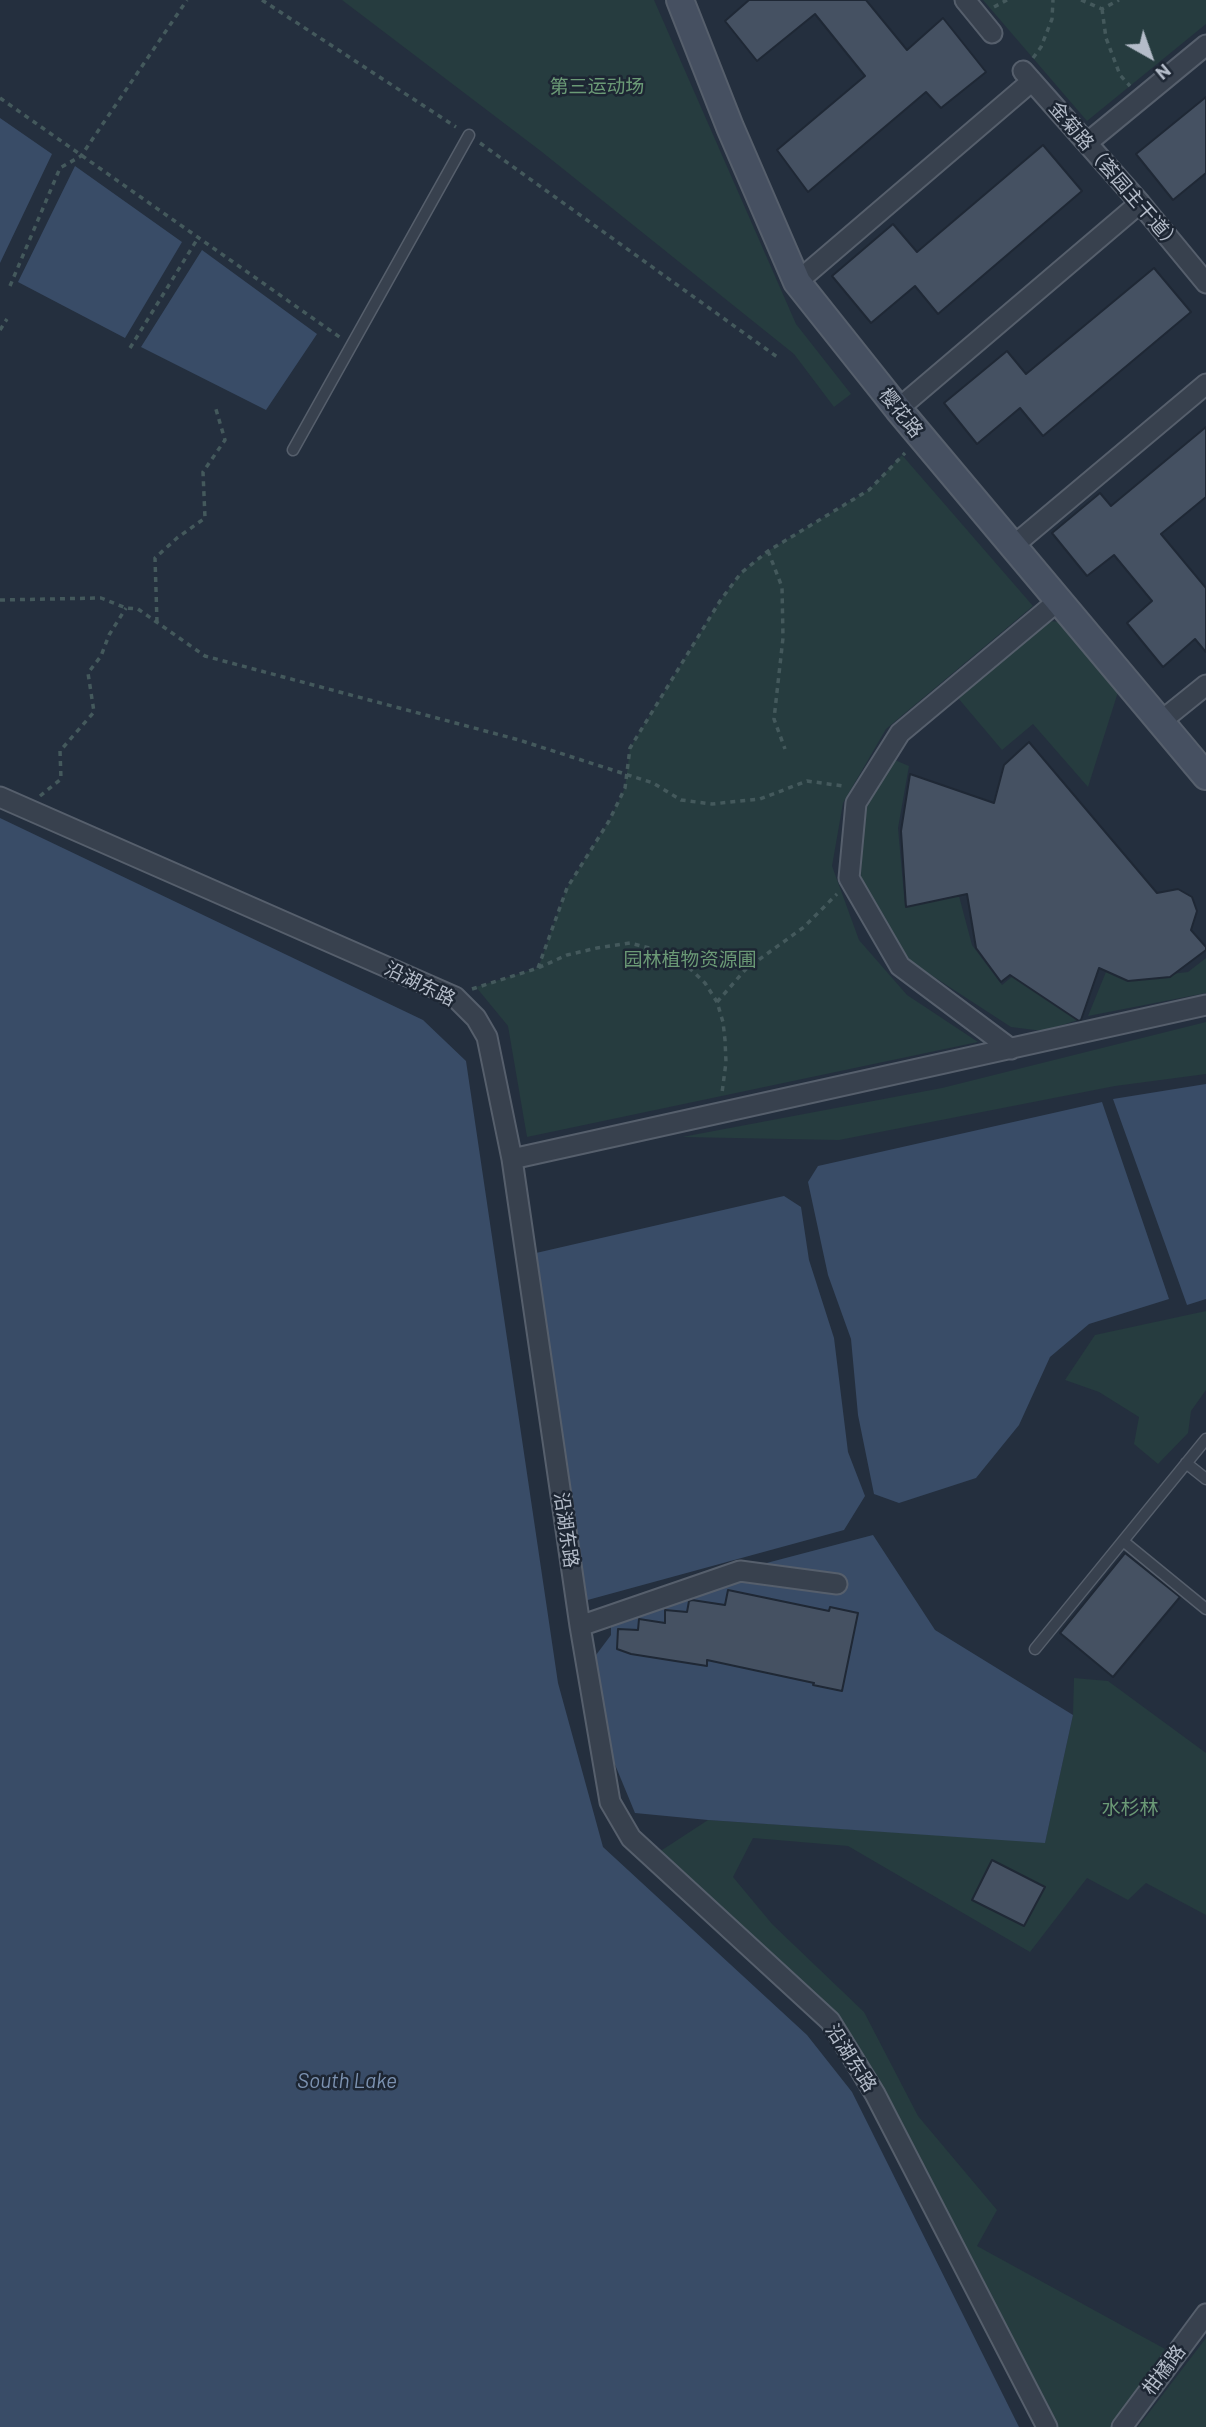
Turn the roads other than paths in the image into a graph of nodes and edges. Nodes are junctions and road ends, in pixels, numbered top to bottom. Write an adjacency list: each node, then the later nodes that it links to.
1 (680, 0): 8 (street, 樱花路)
2 (965, 0): 3 (street)
3 (992, 33)
4 (1206, 45): 6 (street)
5 (469, 135): 12 (lane)
6 (1087, 143): 7 (street, 金菊路（荟园主干道）); 8 (street, 金菊路（荟园主干道）)
7 (1140, 203): 9 (street, 金菊路（荟园主干道）); 11 (street)
8 (797, 282): 11 (street, 樱花路)
9 (1206, 283)
10 (1206, 384): 13 (street)
11 (898, 410): 13 (street, 樱花路)
12 (293, 450)
13 (1013, 546): 14 (street, 樱花路)
14 (1058, 601): 16 (street, 樱花路); 20 (street)
15 (1206, 685): 16 (street)
16 (1160, 722): 17 (street, 樱花路)
17 (1206, 776)
18 (0, 797): 21 (street, 沿湖东路)
19 (1206, 1005): 20 (street)
20 (1011, 1049): 21 (street)
21 (512, 1159): 28 (street, 沿湖东路)
22 (1206, 1439): 23 (lane)
23 (1186, 1463): 24 (lane); 25 (lane)
24 (1206, 1479)
25 (1122, 1541): 27 (lane); 29 (lane)
26 (836, 1584): 28 (street)
27 (1206, 1609)
28 (580, 1626): 31 (street, 沿湖东路)
29 (1035, 1649)
30 (1206, 2314): 32 (street, 柑橘路)
31 (1047, 2427)
32 (1122, 2427)

